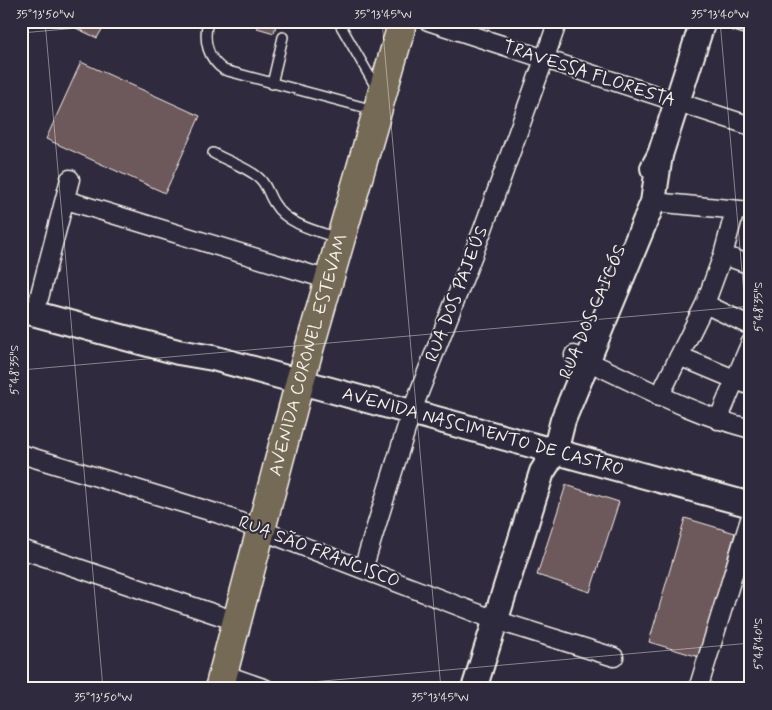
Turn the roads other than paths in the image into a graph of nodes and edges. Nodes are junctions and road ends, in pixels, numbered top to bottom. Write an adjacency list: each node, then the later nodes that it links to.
1 (208, 21): 11 (lane)
2 (338, 21): 12 (lane)
3 (403, 21): 12 (main road, AVENIDA CORONEL ESTEVAM)
4 (428, 21): 10 (street, TRAVESSA FLORESTA)
5 (558, 21): 10 (street, RUA DOS PAJEÚS)
6 (703, 21): 13 (street, RUA DOS CAICÓS)
7 (735, 21): 8 (street)
8 (751, 26)
9 (284, 37): 11 (lane)
10 (544, 60): 13 (street, TRAVESSA FLORESTA); 34 (street, RUA DOS PAJEÚS)
11 (272, 84): 12 (lane)
12 (379, 103): 21 (main road, AVENIDA CORONEL ESTEVAM)
13 (677, 103): 14 (street, TRAVESSA FLORESTA); 16 (street, RUA DOS CAICÓS)
14 (751, 126)
15 (213, 153): 21 (lane)
16 (660, 155): 19 (street, RUA DOS CAICÓS); 30 (street, RUA DOS CAICÓS)
17 (70, 180): 18 (street)
18 (66, 200): 24 (street); 25 (street)
19 (652, 202): 20 (street); 30 (street, RUA DOS CAICÓS)
20 (743, 210): 22 (street)
21 (340, 239): 24 (main road, AVENIDA CORONEL ESTEVAM)
22 (723, 255): 23 (street); 26 (street)
23 (751, 265)
24 (328, 280): 31 (main road, AVENIDA CORONEL ESTEVAM)
25 (27, 300): 31 (street, AVENIDA NASCIMENTO DE CASTRO)
26 (705, 304): 27 (street); 29 (street)
27 (751, 326)
28 (751, 342): 32 (street)
29 (679, 356): 32 (street); 33 (street)
30 (581, 358): 33 (street); 37 (street, RUA DOS CAICÓS)
31 (300, 381): 34 (street, AVENIDA NASCIMENTO DE CASTRO); 41 (main road, AVENIDA CORONEL ESTEVAM)
32 (743, 383): 35 (street)
33 (659, 397): 35 (street)
34 (411, 413): 37 (street, AVENIDA NASCIMENTO DE CASTRO); 43 (street, RUA DOS PAJEÚS)
35 (718, 420): 36 (street)
36 (751, 429)
37 (548, 450): 39 (street, AVENIDA NASCIMENTO DE CASTRO); 44 (street, RUA DOS CAICÓS)
38 (21, 454): 41 (street, RUA SÃO FRANCISCO)
39 (751, 505)
40 (751, 516): 50 (street)
41 (260, 530): 43 (street, RUA SÃO FRANCISCO); 45 (main road, AVENIDA CORONEL ESTEVAM)
42 (21, 549): 45 (street)
43 (363, 569): 44 (street, RUA SÃO FRANCISCO)
44 (495, 620): 46 (street, RUA SÃO FRANCISCO); 49 (street, RUA DOS CAICÓS)
45 (236, 621): 47 (main road, AVENIDA CORONEL ESTEVAM)
46 (614, 657)
47 (221, 681): 48 (street)
48 (266, 689)
49 (474, 689)
50 (698, 689)

